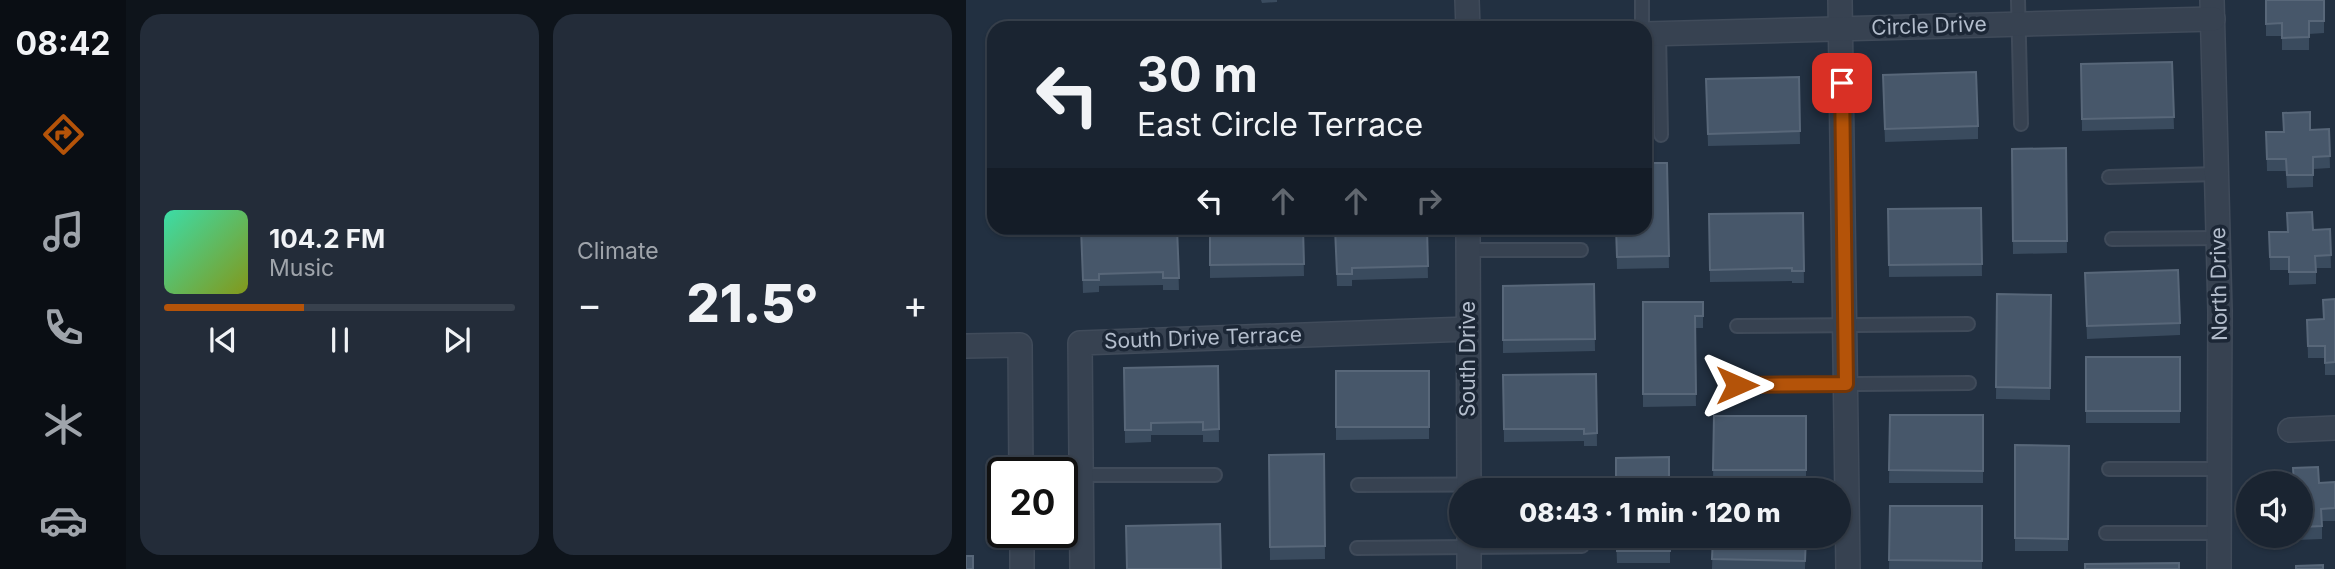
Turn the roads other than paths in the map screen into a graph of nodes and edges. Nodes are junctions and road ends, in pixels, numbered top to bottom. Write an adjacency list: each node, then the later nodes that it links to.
1 (1467, 0): 6 (street)
2 (1642, 0): 7 (lane)
3 (1840, 0): 9 (street)
4 (2018, 0): 8 (lane)
5 (2212, 9): 8 (street, Circle Drive); 14 (street, North Drive)
6 (1468, 21)
7 (1647, 21)
8 (2019, 24): 9 (street, Circle Drive); 12 (lane)
9 (1841, 29): 10 (street, Circle Drive); 21 (street)
10 (1652, 32)
11 (1652, 58): 13 (lane)
12 (2021, 124)
13 (1661, 135)
14 (2217, 174): 15 (lane); 16 (street, North Drive)
15 (2109, 177)
16 (2218, 238): 18 (lane); 32 (street, North Drive)
17 (1468, 239): 19 (lane); 23 (street, South Drive)
18 (2112, 239)
19 (1581, 250)
20 (1968, 324): 21 (lane)
21 (1845, 325): 22 (lane); 26 (street)
22 (1737, 326)
23 (1468, 329): 33 (street, South Drive Terrace); 35 (street, South Drive)
24 (966, 346): 30 (street)
25 (1969, 383): 26 (lane)
26 (1846, 384): 27 (lane); 46 (street)
27 (1737, 385)
28 (2335, 428): 29 (street)
29 (2290, 429)
30 (1021, 457)
31 (2109, 469): 32 (lane)
32 (2220, 469): 39 (street, North Drive)
33 (1081, 475): 34 (lane); 45 (street, South Drive Terrace)
34 (1215, 475)
35 (1469, 478)
36 (1358, 485): 37 (lane)
37 (1449, 487)
38 (2106, 533): 39 (lane)
39 (2220, 533): 47 (street, North Drive)
40 (1022, 548): 44 (street)
41 (1357, 548): 43 (lane)
42 (1526, 548): 43 (lane)
43 (1469, 550)
44 (1022, 569)
45 (1082, 569)
46 (1848, 569)
47 (2219, 569)

